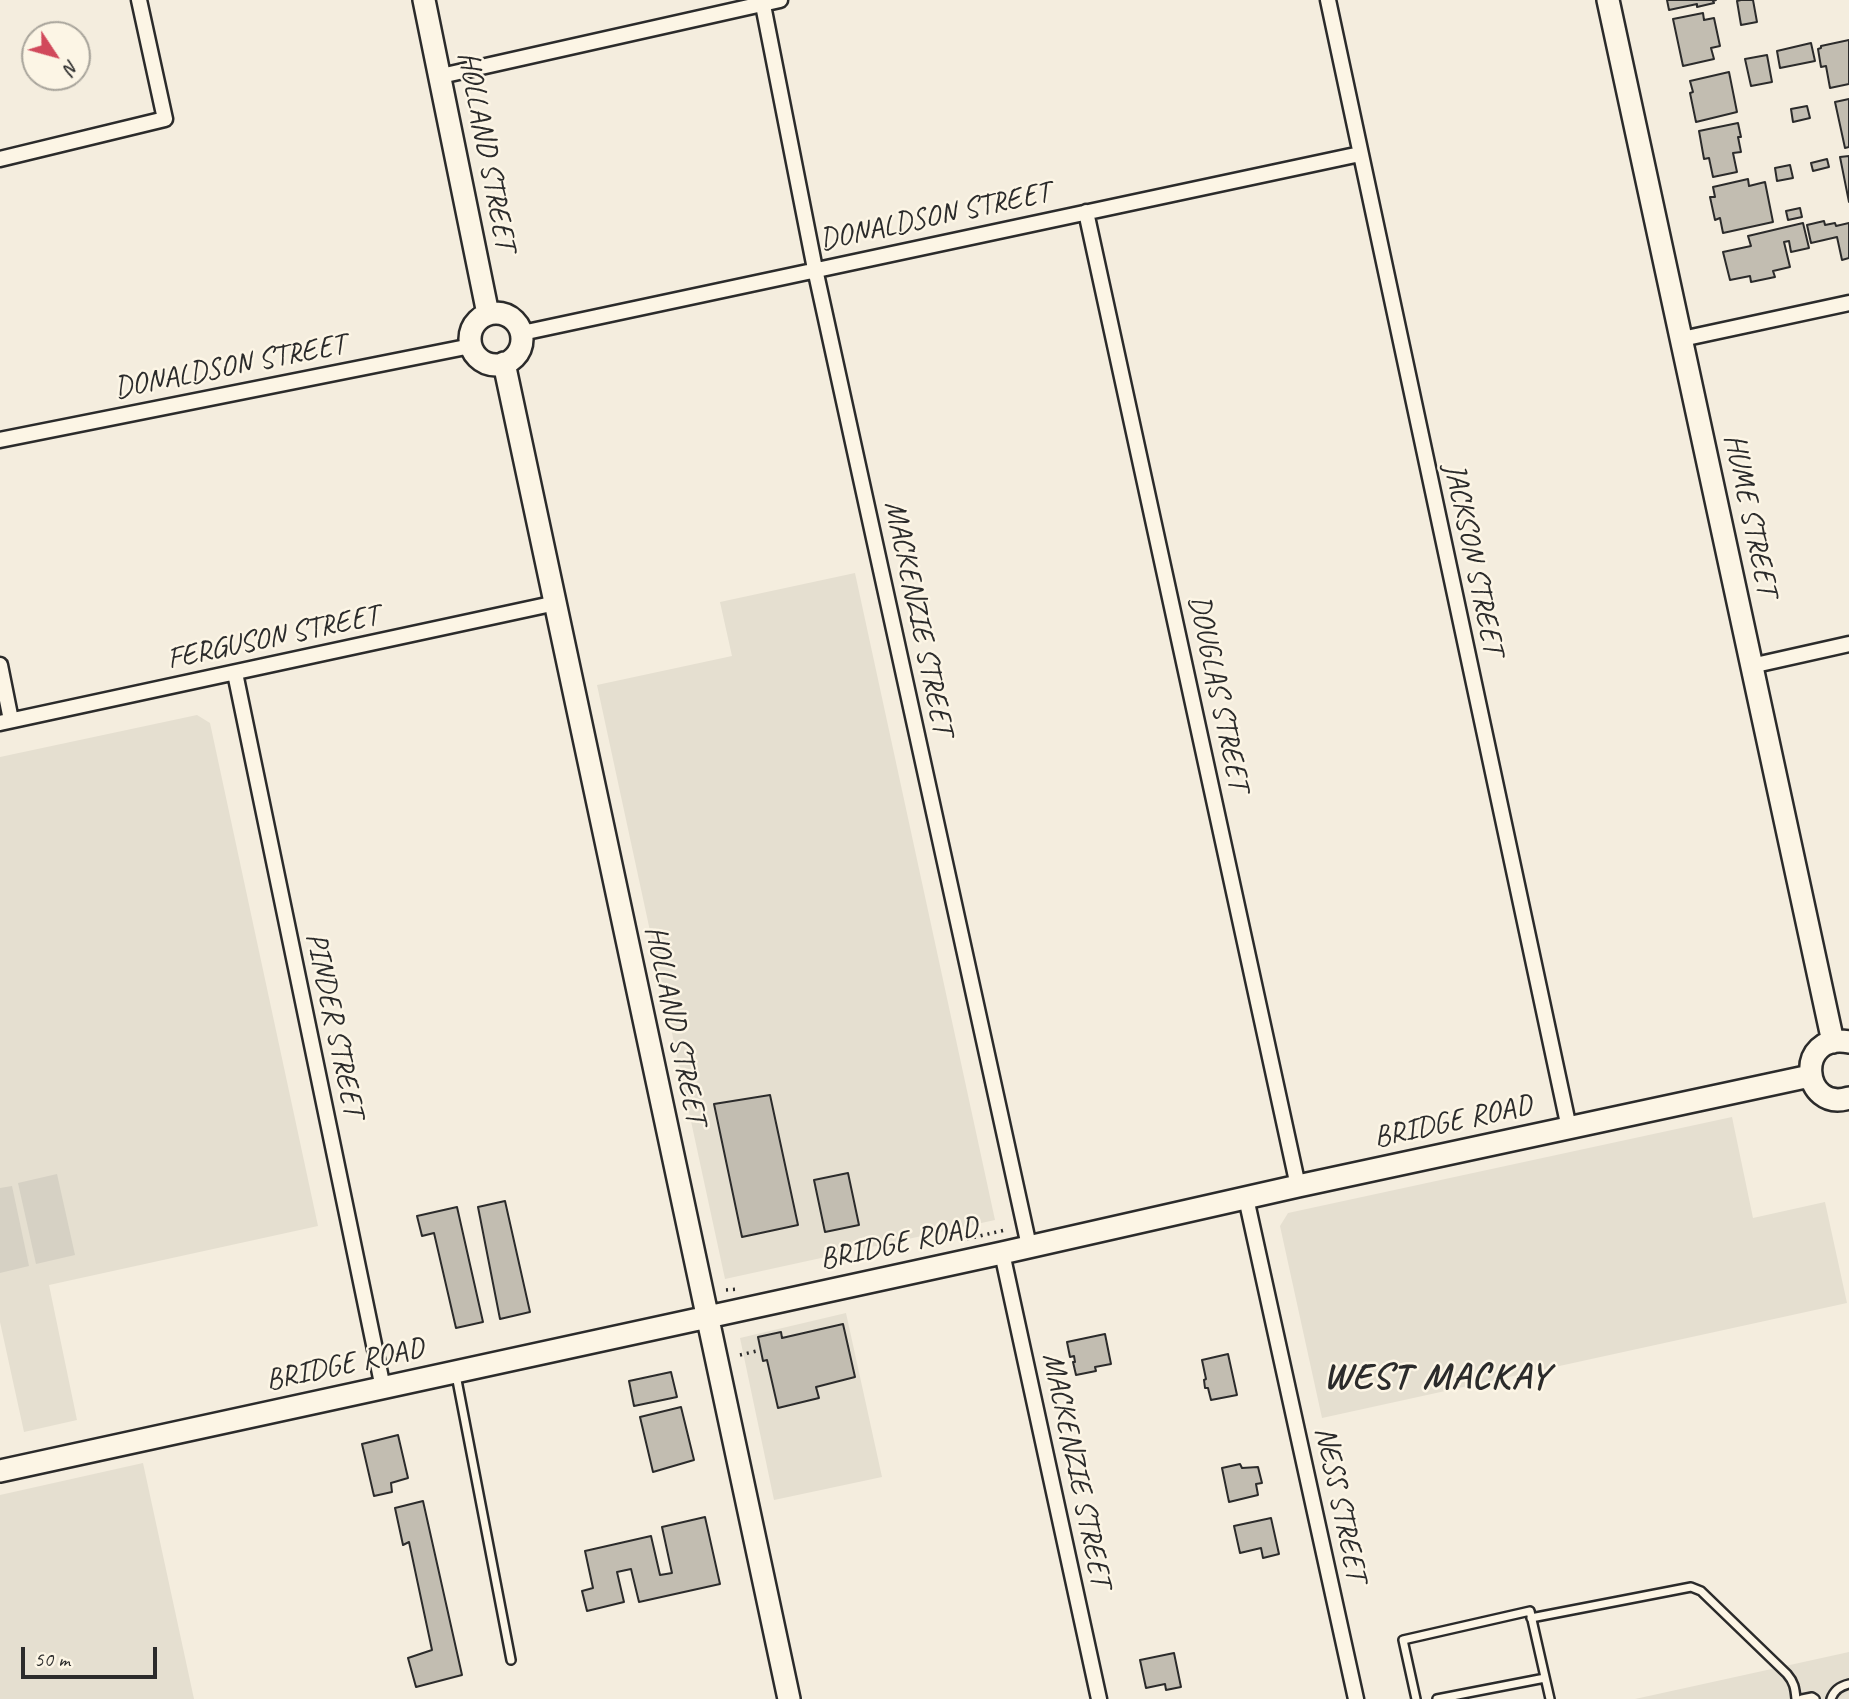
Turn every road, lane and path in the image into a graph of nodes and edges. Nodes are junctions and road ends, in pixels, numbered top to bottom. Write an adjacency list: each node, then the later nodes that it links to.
1 (139, 0): 9 (street)
2 (424, 0): 7 (street, HOLLAND STREET)
3 (780, 0): 6 (street)
4 (1328, 0): 8 (street, JACKSON STREET)
5 (1608, 0): 15 (street, HUME STREET)
6 (762, 2): 7 (street); 11 (street, MACKENZIE STREET)
7 (441, 76): 13 (street, HOLLAND STREET)
8 (1360, 154): 10 (street, DONALDSON STREET); 28 (street, JACKSON STREET)
9 (0, 159)
10 (1086, 212): 11 (street, DONALDSON STREET); 29 (street, DOUGLAS STREET)
11 (815, 270): 14 (street, DONALDSON STREET); 31 (street, MACKENZIE STREET)
12 (1849, 303): 15 (street)
13 (488, 314): 14 (street); 16 (street)
14 (522, 333): 17 (street)
15 (1682, 339): 22 (street, HUME STREET)
16 (471, 346): 17 (street); 18 (street, DONALDSON STREET)
17 (504, 363): 19 (street, HOLLAND STREET)
18 (0, 440)
19 (556, 603): 23 (street, FERGUSON STREET); 33 (street, HOLLAND STREET)
20 (1849, 644): 22 (street)
21 (0, 665): 24 (street)
22 (1751, 666): 25 (street, HUME STREET)
23 (235, 673): 24 (street, FERGUSON STREET); 37 (street, PINDER STREET)
24 (6, 721)
25 (1841, 1042): 26 (street)
26 (1810, 1076): 27 (street); 28 (street, BRIDGE ROAD)
27 (1849, 1099)
28 (1569, 1128): 29 (street, BRIDGE ROAD)
29 (1298, 1186): 30 (street, BRIDGE ROAD)
30 (1246, 1198): 31 (street, BRIDGE ROAD); 45 (street, NESS STREET)
31 (1029, 1246): 32 (street, BRIDGE ROAD)
32 (1002, 1253): 33 (street, BRIDGE ROAD); 44 (street, MACKENZIE STREET)
33 (706, 1316): 36 (street, BRIDGE ROAD); 43 (street, HOLLAND STREET)
34 (761, 1350): 35 (path)
35 (740, 1354)
36 (456, 1372): 37 (street, BRIDGE ROAD); 40 (lane)
37 (383, 1388): 38 (street, BRIDGE ROAD)
38 (0, 1471)
39 (1531, 1618): 41 (lane); 46 (lane); 49 (lane)
40 (511, 1660)
41 (1545, 1678): 47 (lane); 48 (lane)
42 (1849, 1684): 52 (lane)
43 (789, 1699)
44 (1099, 1699)
45 (1356, 1699)
46 (1416, 1699)
47 (1437, 1699)
48 (1550, 1699)
49 (1796, 1699)
50 (1802, 1699): 51 (lane)
51 (1815, 1699)
52 (1831, 1699)

